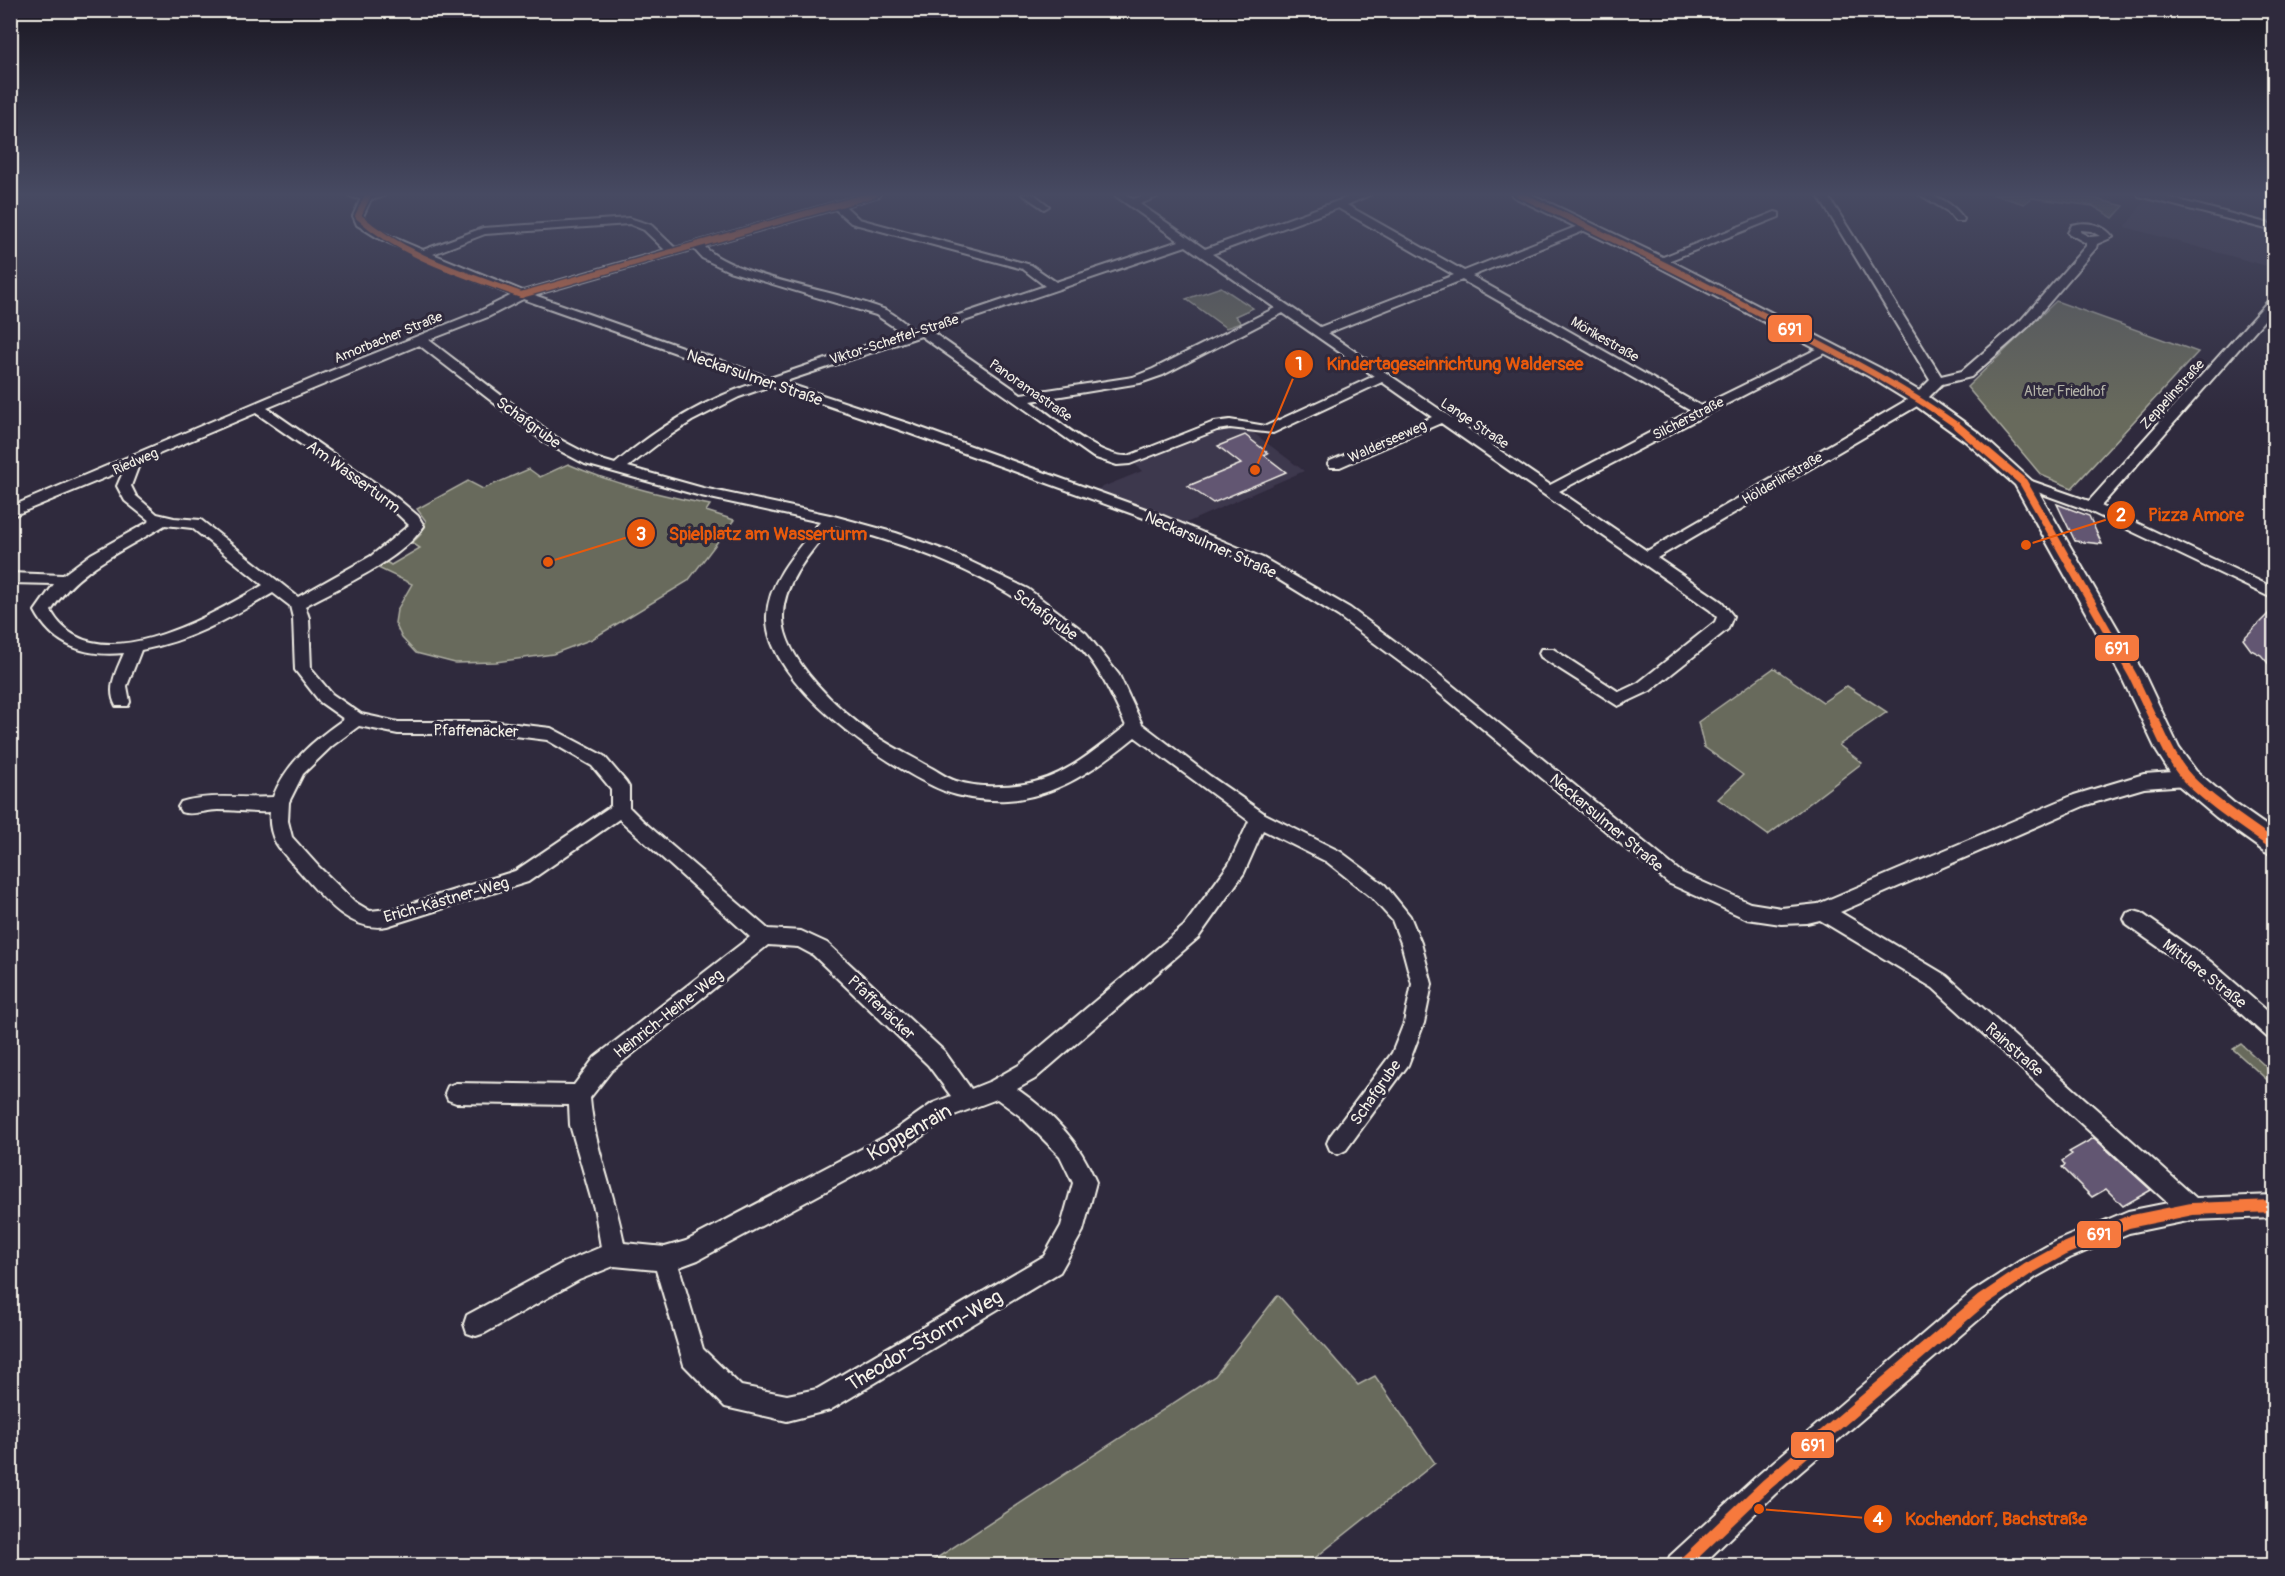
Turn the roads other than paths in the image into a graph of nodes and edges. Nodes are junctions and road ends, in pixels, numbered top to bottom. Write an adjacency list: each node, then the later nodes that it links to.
1 (455, 268): 14 (street, Neckarsulmer Straße)
2 (615, 268): 14 (street, Amorbacher Straße)
3 (729, 268): 17 (street, Panoramastraße)
4 (1028, 268): 13 (street)
5 (1110, 268): 13 (street, Viktor-Scheffel-Straße)
6 (1224, 268): 16 (street, Lange Straße)
7 (1451, 268): 12 (street, Mörikestraße)
8 (1479, 268): 12 (street)
9 (1672, 268): 20 (main road)
10 (1867, 268): 23 (street)
11 (2073, 268): 23 (street)
12 (1462, 274): 18 (street); 27 (street, Mörikestraße)
13 (1053, 286): 17 (street, Viktor-Scheffel-Straße)
14 (521, 295): 19 (street, Amorbacher Straße); 22 (street, Neckarsulmer Straße)
15 (2274, 305): 34 (street, Zeppelinstraße)
16 (1282, 309): 18 (street, Lange Straße); 24 (street)
17 (915, 332): 22 (street, Viktor-Scheffel-Straße); 24 (street, Panoramastraße)
18 (1317, 333): 21 (street, Lange Straße)
19 (421, 340): 26 (street, Amorbacher Straße); 31 (street, Schafgrube)
20 (1829, 348): 25 (main road); 27 (street, Silcherstraße)
21 (1382, 377): 24 (street, Panoramastraße); 28 (street, Lange Straße)
22 (767, 381): 31 (street, Viktor-Scheffel-Straße); 55 (street, Neckarsulmer Straße)
23 (1937, 381): 25 (street, Hölderlinstraße)
24 (1017, 399)
25 (1919, 399): 32 (main road); 38 (street, Hölderlinstraße)
26 (258, 408): 29 (street, Riedweg); 43 (street, Am Wasserturm)
27 (1701, 411): 33 (street, Silcherstraße)
28 (1440, 418): 30 (street, Walderseeweg); 33 (street, Lange Straße)
29 (134, 461): 35 (street, Riedweg); 36 (street)
30 (1335, 464)
31 (617, 469): 37 (street, Schafgrube)
32 (2023, 482): 34 (street); 49 (main road)
33 (1549, 492): 38 (street, Lange Straße)
34 (2092, 507): 42 (street)
35 (10, 513)
36 (163, 520): 40 (street); 41 (street)
37 (830, 520): 48 (street, Schafgrube); 48 (street)
38 (1646, 558): 45 (street, Lange Straße)
39 (10, 579): 40 (street)
40 (68, 580): 44 (street)
41 (273, 586): 43 (street); 44 (street)
42 (2274, 594)
43 (297, 604): 47 (street, Pfaffenäcker)
44 (135, 645): 46 (street)
45 (1547, 653)
46 (122, 702)
47 (356, 718): 50 (street, Erich-Kästner-Weg); 52 (street, Pfaffenäcker)
48 (1136, 728): 53 (street, Schafgrube)
49 (2187, 778): 54 (main road); 55 (street, Neckarsulmer Straße)
50 (279, 804): 51 (street); 52 (street, Erich-Kästner-Weg)
51 (187, 807)
52 (620, 808): 57 (street)
53 (1259, 819): 59 (street, Koppenrain); 63 (street, Schafgrube)
54 (2274, 845)
55 (1822, 911): 65 (street, Rainstraße)
56 (2134, 919): 58 (street, Mittlere Straße)
57 (764, 937): 61 (street, Heinrich-Heine-Weg); 62 (street, Pfaffenäcker)
58 (2274, 1030)
59 (999, 1088): 62 (street, Koppenrain); 67 (street, Theodor-Storm-Weg)
60 (456, 1093): 61 (street)
61 (579, 1095): 66 (street)
62 (966, 1100): 67 (street, Koppenrain)
63 (1338, 1143)
64 (2274, 1206): 65 (street)
65 (2192, 1209): 69 (street)
66 (614, 1254): 67 (street, Koppenrain); 68 (street, Koppenrain)
67 (665, 1259)
68 (476, 1324)
69 (1680, 1566)

